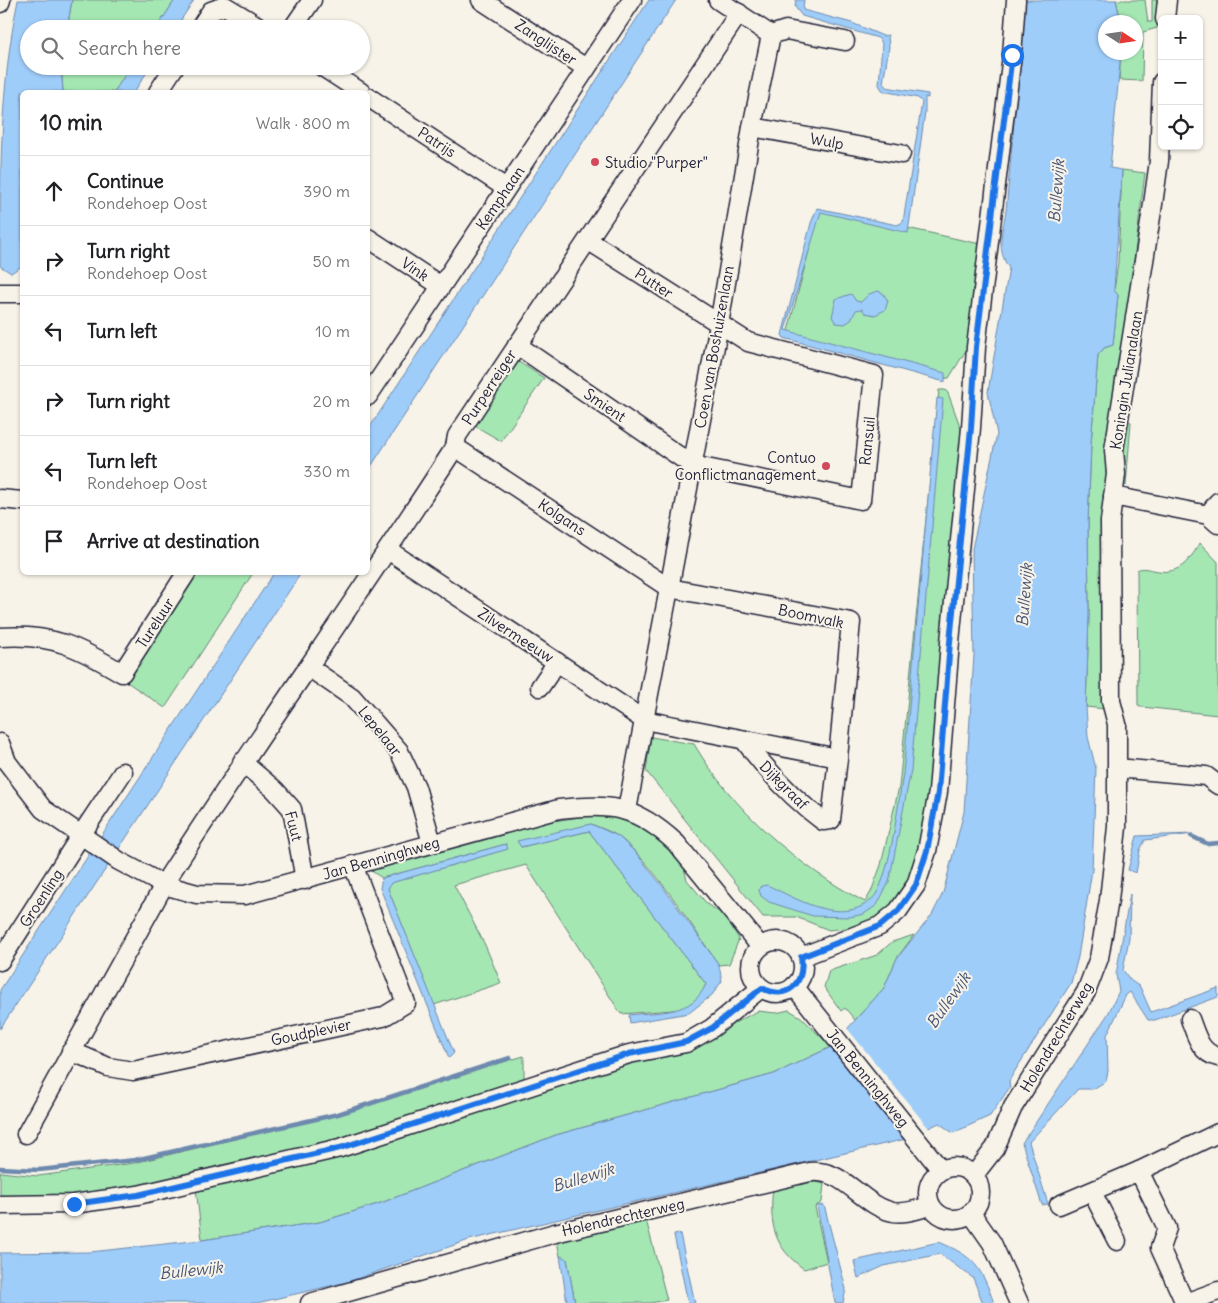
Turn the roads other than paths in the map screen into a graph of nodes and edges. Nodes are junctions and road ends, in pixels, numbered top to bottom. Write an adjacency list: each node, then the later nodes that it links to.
1 (312, 0): 11 (street)
2 (481, 0): 14 (street, Zanglijster)
3 (632, 0): 14 (street, Kemphaan)
4 (718, 0): 7 (street)
5 (1016, 0): 61 (street)
6 (1167, 0): 8 (street)
7 (739, 13): 12 (street); 25 (street, Purperreiger)
8 (1165, 15)
9 (205, 20): 10 (street)
10 (249, 20)
11 (298, 20)
12 (771, 35): 13 (street); 21 (street, Coen van Boshuizenlaan)
13 (845, 41)
14 (586, 68): 23 (street, Kemphaan)
15 (169, 75): 17 (street)
16 (335, 75): 18 (street)
17 (159, 90)
18 (358, 90)
19 (370, 98): 23 (street, Patrijs)
20 (1161, 105): 34 (street, Koningin Julianalaan)
21 (752, 127): 22 (street, Wulp); 29 (street, Coen van Boshuizenlaan)
22 (902, 154)
23 (506, 188): 26 (street, Kemphaan)
24 (370, 239): 26 (street, Vink)
25 (589, 241): 29 (street, Putter); 30 (street, Purperreiger)
26 (441, 286): 31 (street, Kemphaan)
27 (0, 293): 28 (street)
28 (20, 293)
29 (719, 325): 33 (street, Coen van Boshuizenlaan); 33 (street, Ransuil)
30 (517, 345): 32 (street, Purperreiger); 33 (street, Smient)
31 (370, 391)
32 (455, 447): 38 (street, Purperreiger); 40 (street, Kolgans)
33 (692, 465): 40 (street, Coen van Boshuizenlaan)
34 (1113, 496): 37 (street); 50 (street, Koningin Julianalaan)
35 (0, 499): 36 (street)
36 (20, 501)
37 (1215, 514)
38 (388, 550): 42 (street, Zilvermeeuw); 43 (street, Purperreiger)
39 (181, 575): 41 (street, Tureluur)
40 (669, 588): 45 (street, Coen van Boshuizenlaan); 48 (street, Boomvalk)
41 (0, 637)
42 (557, 662): 44 (street); 45 (street, Zilvermeeuw)
43 (310, 668): 49 (street, Purperreiger); 56 (street, Lepelaar)
44 (540, 687)
45 (644, 720): 46 (street); 53 (street, Coen van Boshuizenlaan)
46 (744, 740): 48 (street); 54 (street, Dijkgraaf)
47 (0, 743): 55 (street, Jan Benninghweg)
48 (838, 758): 54 (street, Boomvalk)
49 (242, 762): 58 (street, Fuut); 59 (street)
50 (1117, 768): 52 (street); 72 (street, Holendrechterweg)
51 (123, 772): 55 (street, Groenling)
52 (1218, 785)
53 (627, 810): 56 (street, Jan Benninghweg); 60 (street, Jan Benninghweg)
54 (831, 820)
55 (84, 838): 59 (street, Jan Benninghweg); 62 (street, Groenling)
56 (432, 843): 57 (street, Jan Benninghweg)
57 (353, 865): 58 (street, Jan Benninghweg); 66 (street, Goudplevier)
58 (306, 880): 59 (street, Jan Benninghweg)
59 (164, 885): 66 (street)
60 (760, 946): 61 (street); 64 (street)
61 (801, 957): 63 (street)
62 (0, 961)
63 (794, 986): 64 (street); 70 (street, Jan Benninghweg)
64 (762, 988): 74 (street)
65 (1190, 1019): 67 (street)
66 (71, 1051): 69 (street)
67 (1218, 1057)
68 (1218, 1133): 71 (street)
69 (26, 1134)
70 (941, 1170): 72 (street); 76 (street)
71 (1139, 1171): 73 (street); 82 (street)
72 (974, 1176): 77 (street)
73 (1092, 1192): 75 (street); 78 (street)
74 (0, 1205)
75 (1059, 1205)
76 (931, 1206): 77 (street); 80 (street, Holendrechterweg)
77 (971, 1213): 81 (street)
78 (1117, 1242)
79 (1218, 1291): 82 (street)
80 (310, 1303)
81 (1019, 1303)
82 (1185, 1303)

